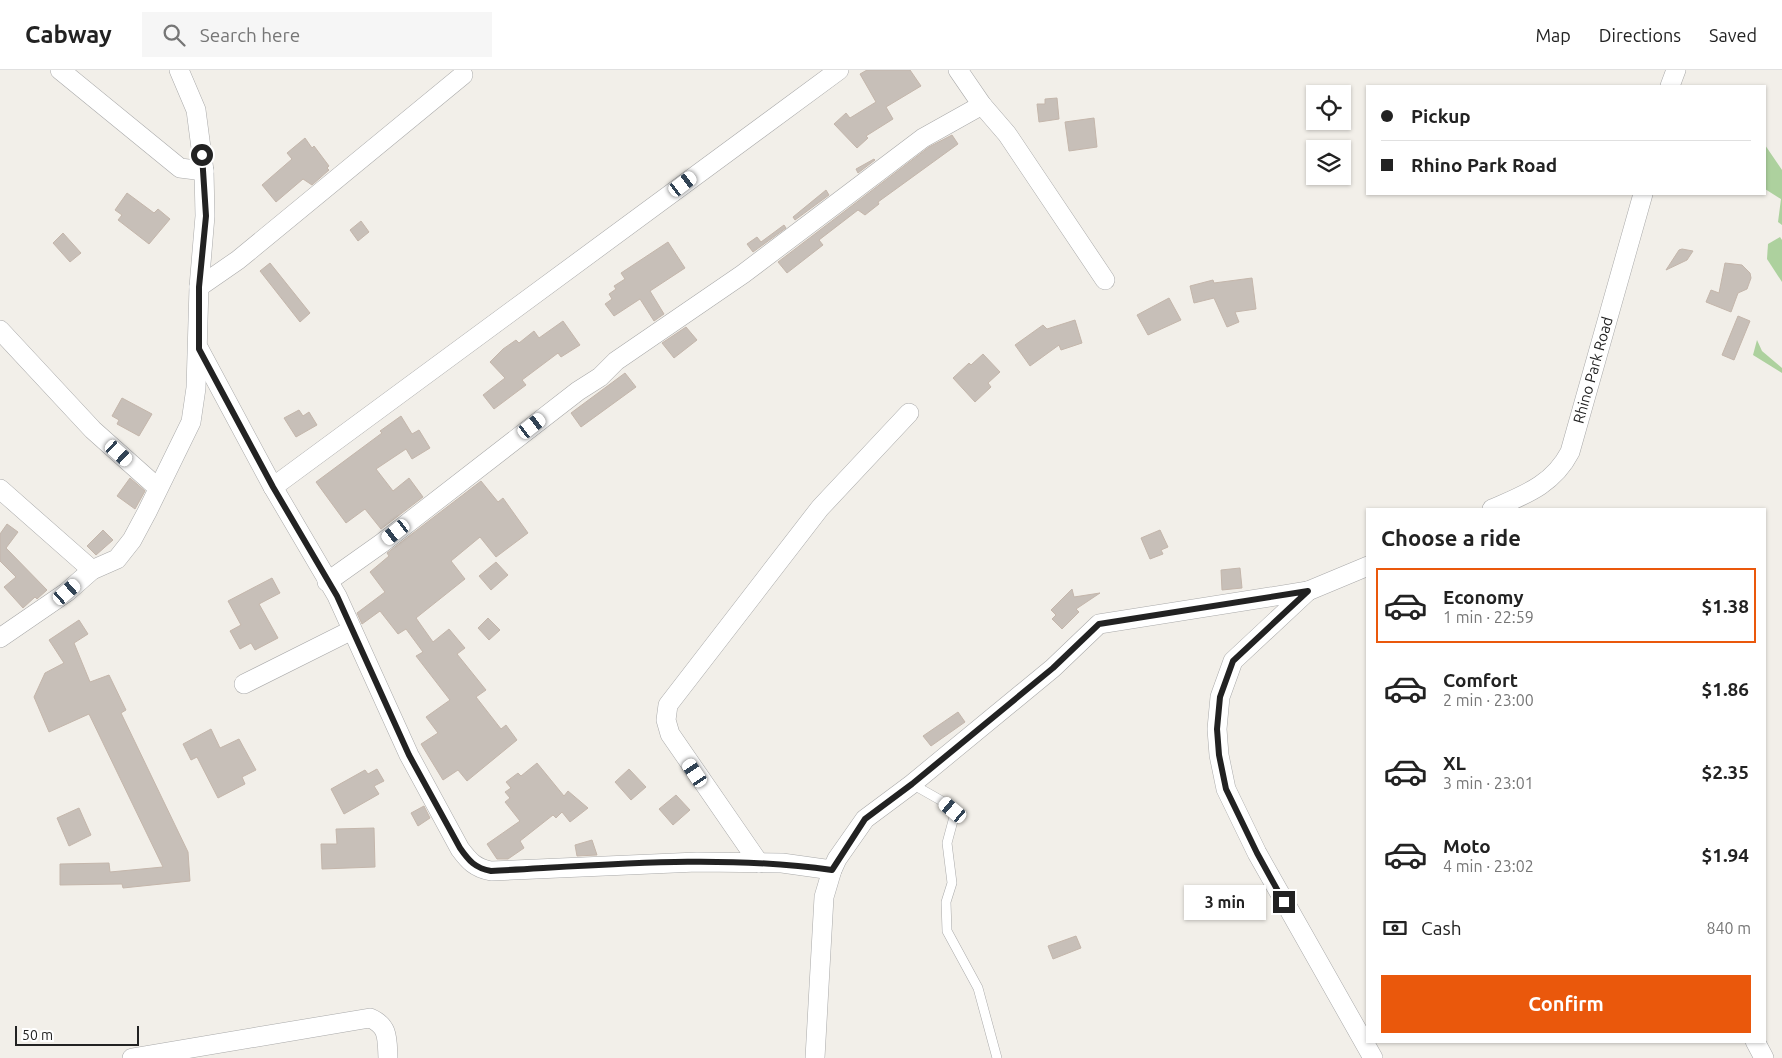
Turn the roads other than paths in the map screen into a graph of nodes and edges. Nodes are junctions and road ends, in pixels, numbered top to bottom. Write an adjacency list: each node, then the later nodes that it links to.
1 (60, 70): 9 (street)
2 (178, 70): 9 (street)
3 (839, 70): 16 (street)
4 (958, 70): 8 (street)
5 (1676, 70): 7 (street)
6 (463, 75): 12 (street)
7 (1670, 85)
8 (982, 105): 11 (street); 22 (street)
9 (204, 171): 12 (street)
10 (1643, 195): 19 (street, Rhino Park Road)
11 (1105, 280)
12 (199, 287): 14 (street)
13 (0, 330): 17 (street)
14 (199, 349): 16 (street); 17 (street)
15 (909, 413): 28 (street)
16 (273, 487): 22 (street)
17 (158, 488): 21 (street)
18 (0, 489): 21 (street)
19 (1494, 508)
20 (1366, 567): 23 (street)
21 (92, 570): 25 (street)
22 (327, 582): 24 (street)
23 (1308, 591): 27 (street); 35 (street)
24 (352, 630): 26 (street); 28 (street)
25 (0, 638)
26 (244, 684)
27 (912, 784): 29 (street); 34 (lane)
28 (759, 863): 29 (street)
29 (832, 870): 33 (street)
30 (1756, 1043): 36 (street)
31 (132, 1058): 32 (street)
32 (388, 1058)
33 (815, 1058)
34 (997, 1058)
35 (1373, 1058)
36 (1764, 1058)

